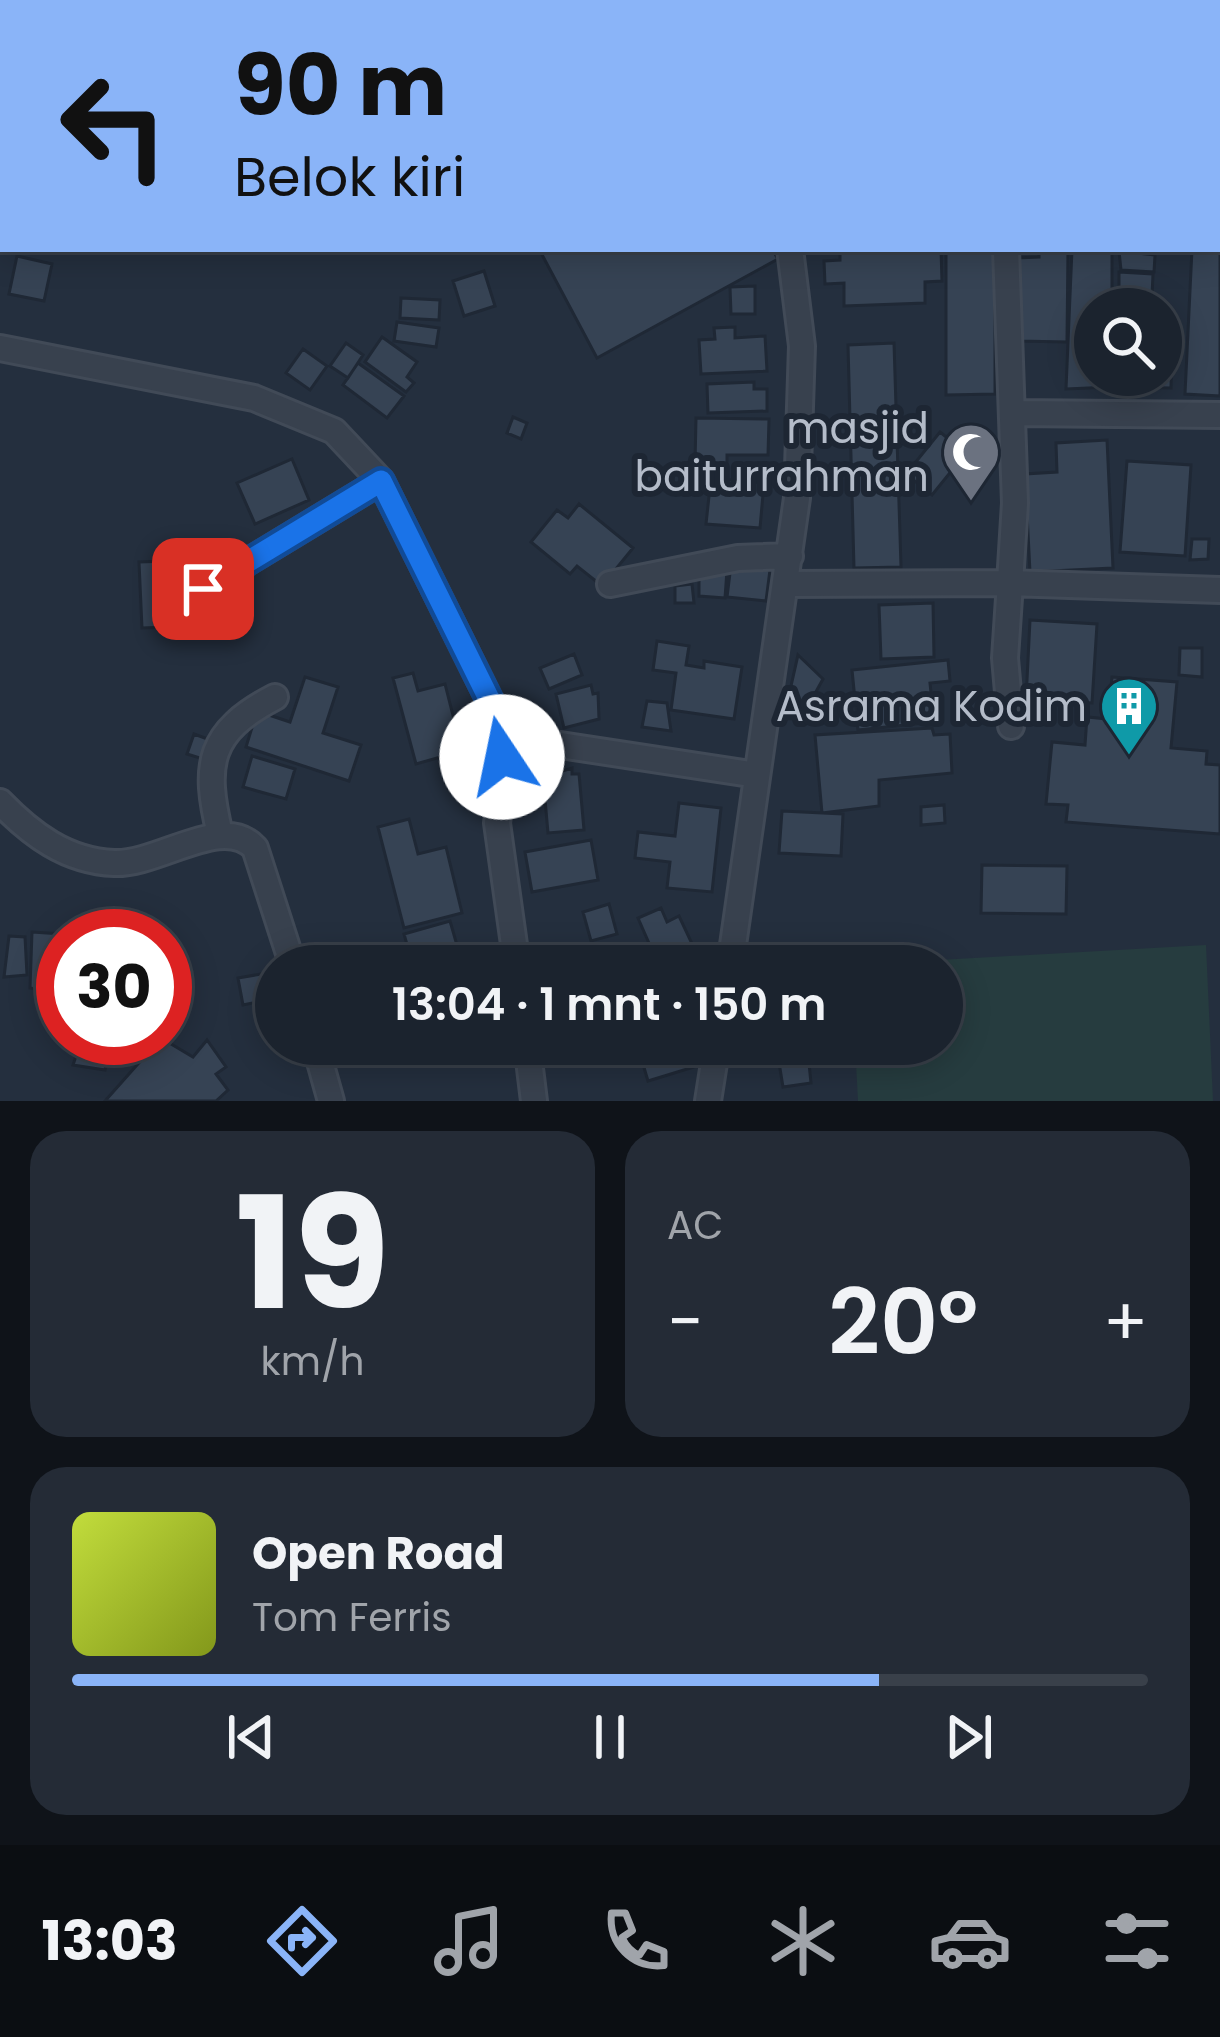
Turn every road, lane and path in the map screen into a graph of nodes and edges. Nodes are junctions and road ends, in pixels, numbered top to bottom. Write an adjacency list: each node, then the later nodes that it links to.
1 (790, 252): 7 (street)
2 (1006, 252): 4 (street)
3 (0, 348): 6 (street)
4 (1012, 413): 5 (street); 8 (street)
5 (1220, 415)
6 (381, 481): 11 (street); 15 (street)
7 (790, 556): 9 (street); 10 (street)
8 (1010, 583): 10 (street); 12 (street); 14 (street)
9 (610, 584)
10 (787, 584): 16 (street)
11 (203, 589)
12 (1220, 590)
13 (275, 697): 18 (street)
14 (1011, 726)
15 (508, 737): 16 (street); 20 (street)
16 (758, 776): 21 (street)
17 (0, 802): 18 (street)
18 (220, 834): 19 (street)
19 (286, 945)
20 (514, 945)
21 (733, 945)
22 (321, 1065): 25 (street)
23 (530, 1065): 26 (street)
24 (714, 1065): 27 (street)
25 (331, 1101)
26 (534, 1101)
27 (708, 1101)

